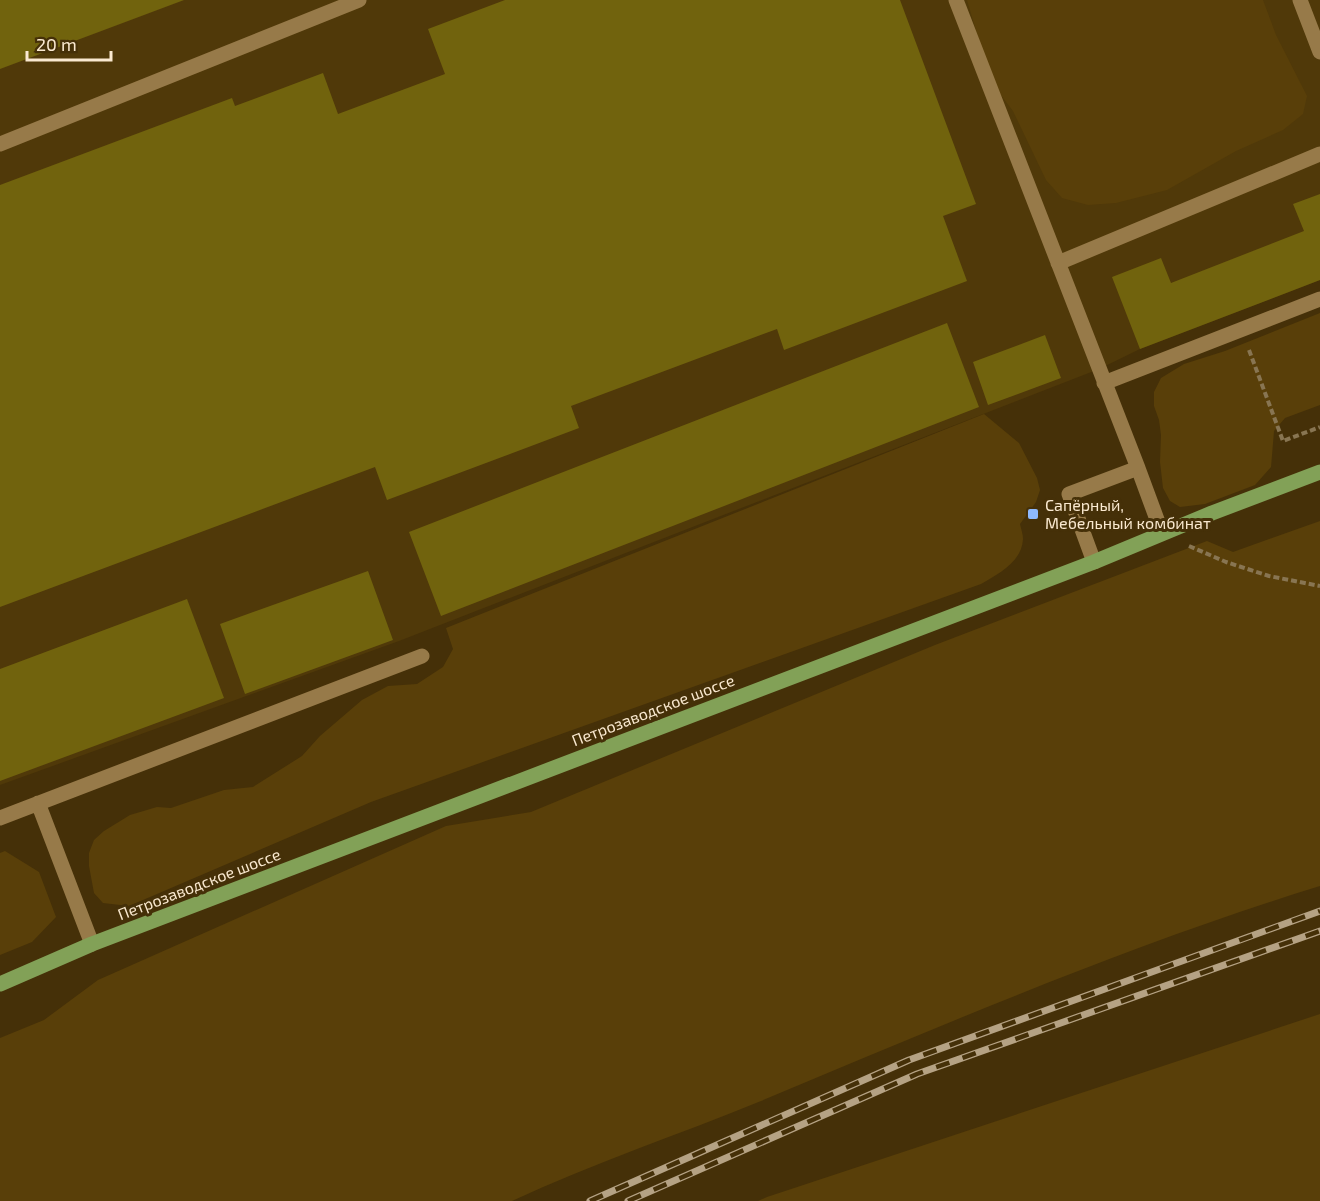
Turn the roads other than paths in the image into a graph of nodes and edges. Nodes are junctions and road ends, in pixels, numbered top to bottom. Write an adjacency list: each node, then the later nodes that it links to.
1 (359, 0): 5 (lane)
2 (956, 0): 7 (lane)
3 (1300, 0): 4 (lane)
4 (1320, 52)
5 (0, 144)
6 (1320, 153): 7 (lane)
7 (1058, 263): 9 (lane)
8 (1320, 299): 9 (lane)
9 (1104, 383): 10 (lane)
10 (1138, 468): 12 (lane); 13 (lane)
11 (1320, 472): 12 (main road, Петрозаводское шоссе)
12 (1162, 533): 13 (main road, Петрозаводское шоссе)
13 (1094, 562): 17 (main road, Петрозаводское шоссе)
14 (422, 656): 15 (lane)
15 (38, 803): 16 (lane); 17 (lane)
16 (0, 818)
17 (92, 944): 18 (main road, Петрозаводское шоссе)
18 (0, 984)

